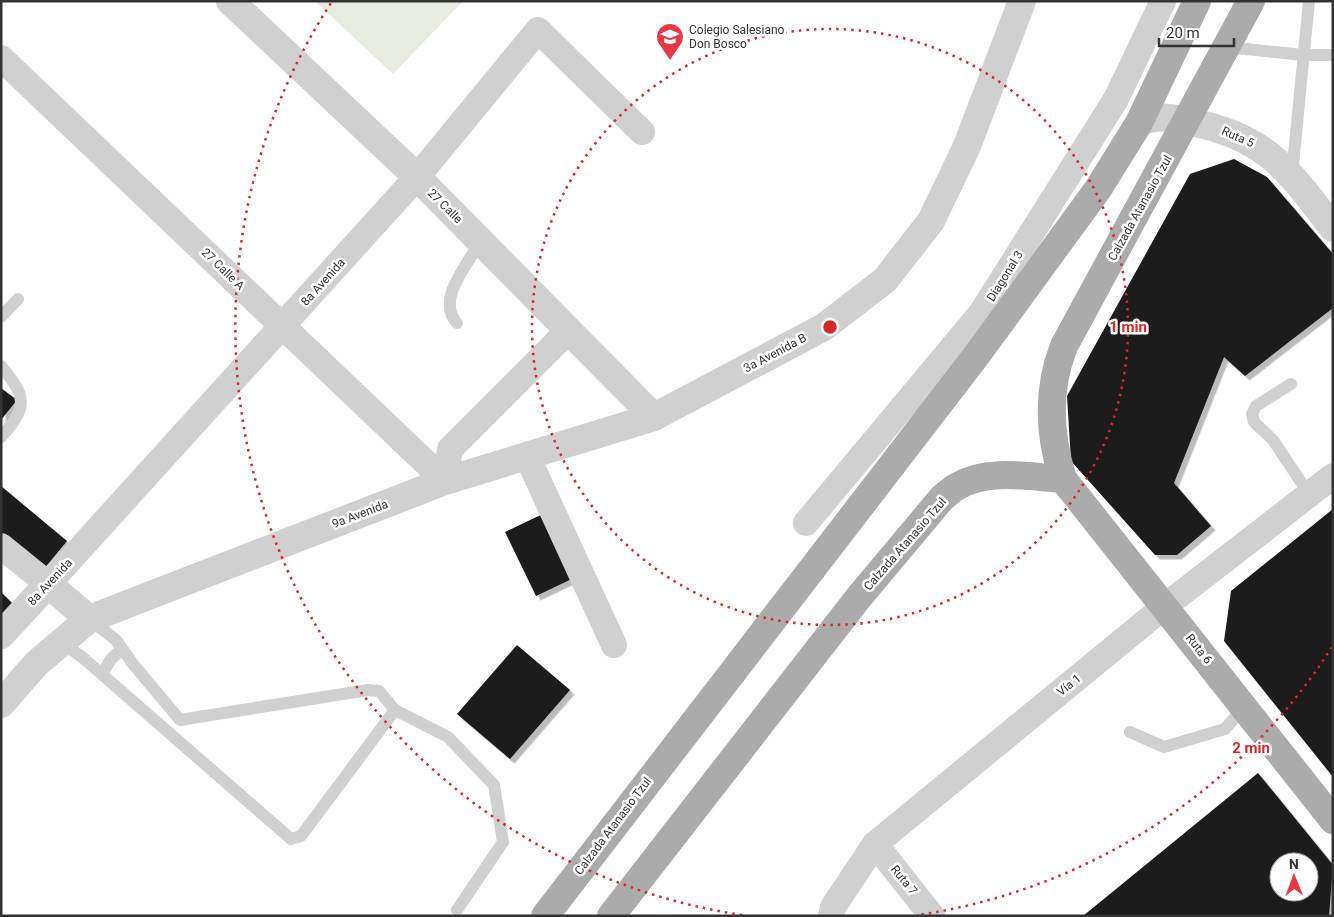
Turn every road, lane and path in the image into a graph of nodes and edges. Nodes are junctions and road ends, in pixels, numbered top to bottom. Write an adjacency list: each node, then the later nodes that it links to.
1 (230, 1): 15 (street, 27 Calle)
2 (1022, 1): 25 (street, 3a Avenida B)
3 (1162, 1): 32 (street, Diagonal 3)
4 (1196, 1): 12 (main road, Calzada Atanasio Tzul)
5 (1251, 1): 7 (main road, Calzada Atanasio Tzul)
6 (1309, 1): 9 (lane)
7 (1226, 47): 9 (lane); 11 (main road, Calzada Atanasio Tzul)
8 (1333, 55): 9 (lane)
9 (1303, 56): 14 (lane)
10 (1, 58): 21 (street, 27 Calle A)
11 (1187, 121): 12 (street, Ruta 5); 14 (street, Ruta 5); 29 (main road, Calzada Atanasio Tzul)
12 (1139, 122): 49 (main road, Calzada Atanasio Tzul)
13 (642, 132): 15 (street, 8a Avenida)
14 (1292, 175): 16 (street, Ruta 5)
15 (417, 177): 17 (street, 27 Calle); 21 (street, 8a Avenida)
16 (1333, 228)
17 (480, 242): 20 (lane); 22 (street, 27 Calle)
18 (18, 299): 19 (lane)
19 (1, 317)
20 (457, 323)
21 (284, 326): 30 (street, 27 Calle A); 34 (street, 8a Avenida)
22 (569, 330): 25 (street, 27 Calle); 30 (street)
23 (1, 366): 26 (lane)
24 (1291, 384): 31 (lane)
25 (654, 417): 27 (street, 3a Avenida B)
26 (1, 437)
27 (526, 456): 30 (street, 3a Avenida B); 39 (street)
28 (1333, 476): 31 (street, Vía 1)
29 (1063, 480): 35 (main road, Ruta 6); 50 (main road, Calzada Atanasio Tzul)
30 (445, 481): 36 (street, 9a Avenida)
31 (1310, 494): 35 (street, Vía 1)
32 (806, 523)
33 (1, 546): 34 (street)
34 (48, 584): 36 (street); 37 (street, 8a Avenida)
35 (1165, 606): 43 (main road, Ruta 6); 47 (street, Vía 1)
36 (89, 619): 38 (street); 40 (lane)
37 (1, 635)
38 (62, 643): 41 (lane); 42 (street)
39 (614, 645)
40 (122, 649): 41 (lane); 44 (lane)
41 (102, 674): 44 (lane)
42 (1, 704)
43 (1244, 707): 45 (lane); 46 (main road, Ruta 6)
44 (395, 710): 48 (lane)
45 (1130, 732)
46 (1333, 820)
47 (875, 844): 51 (street, Vía 1); 52 (street, Ruta 7)
48 (457, 910)
49 (545, 916)
50 (611, 916)
51 (831, 916)
52 (932, 916)

